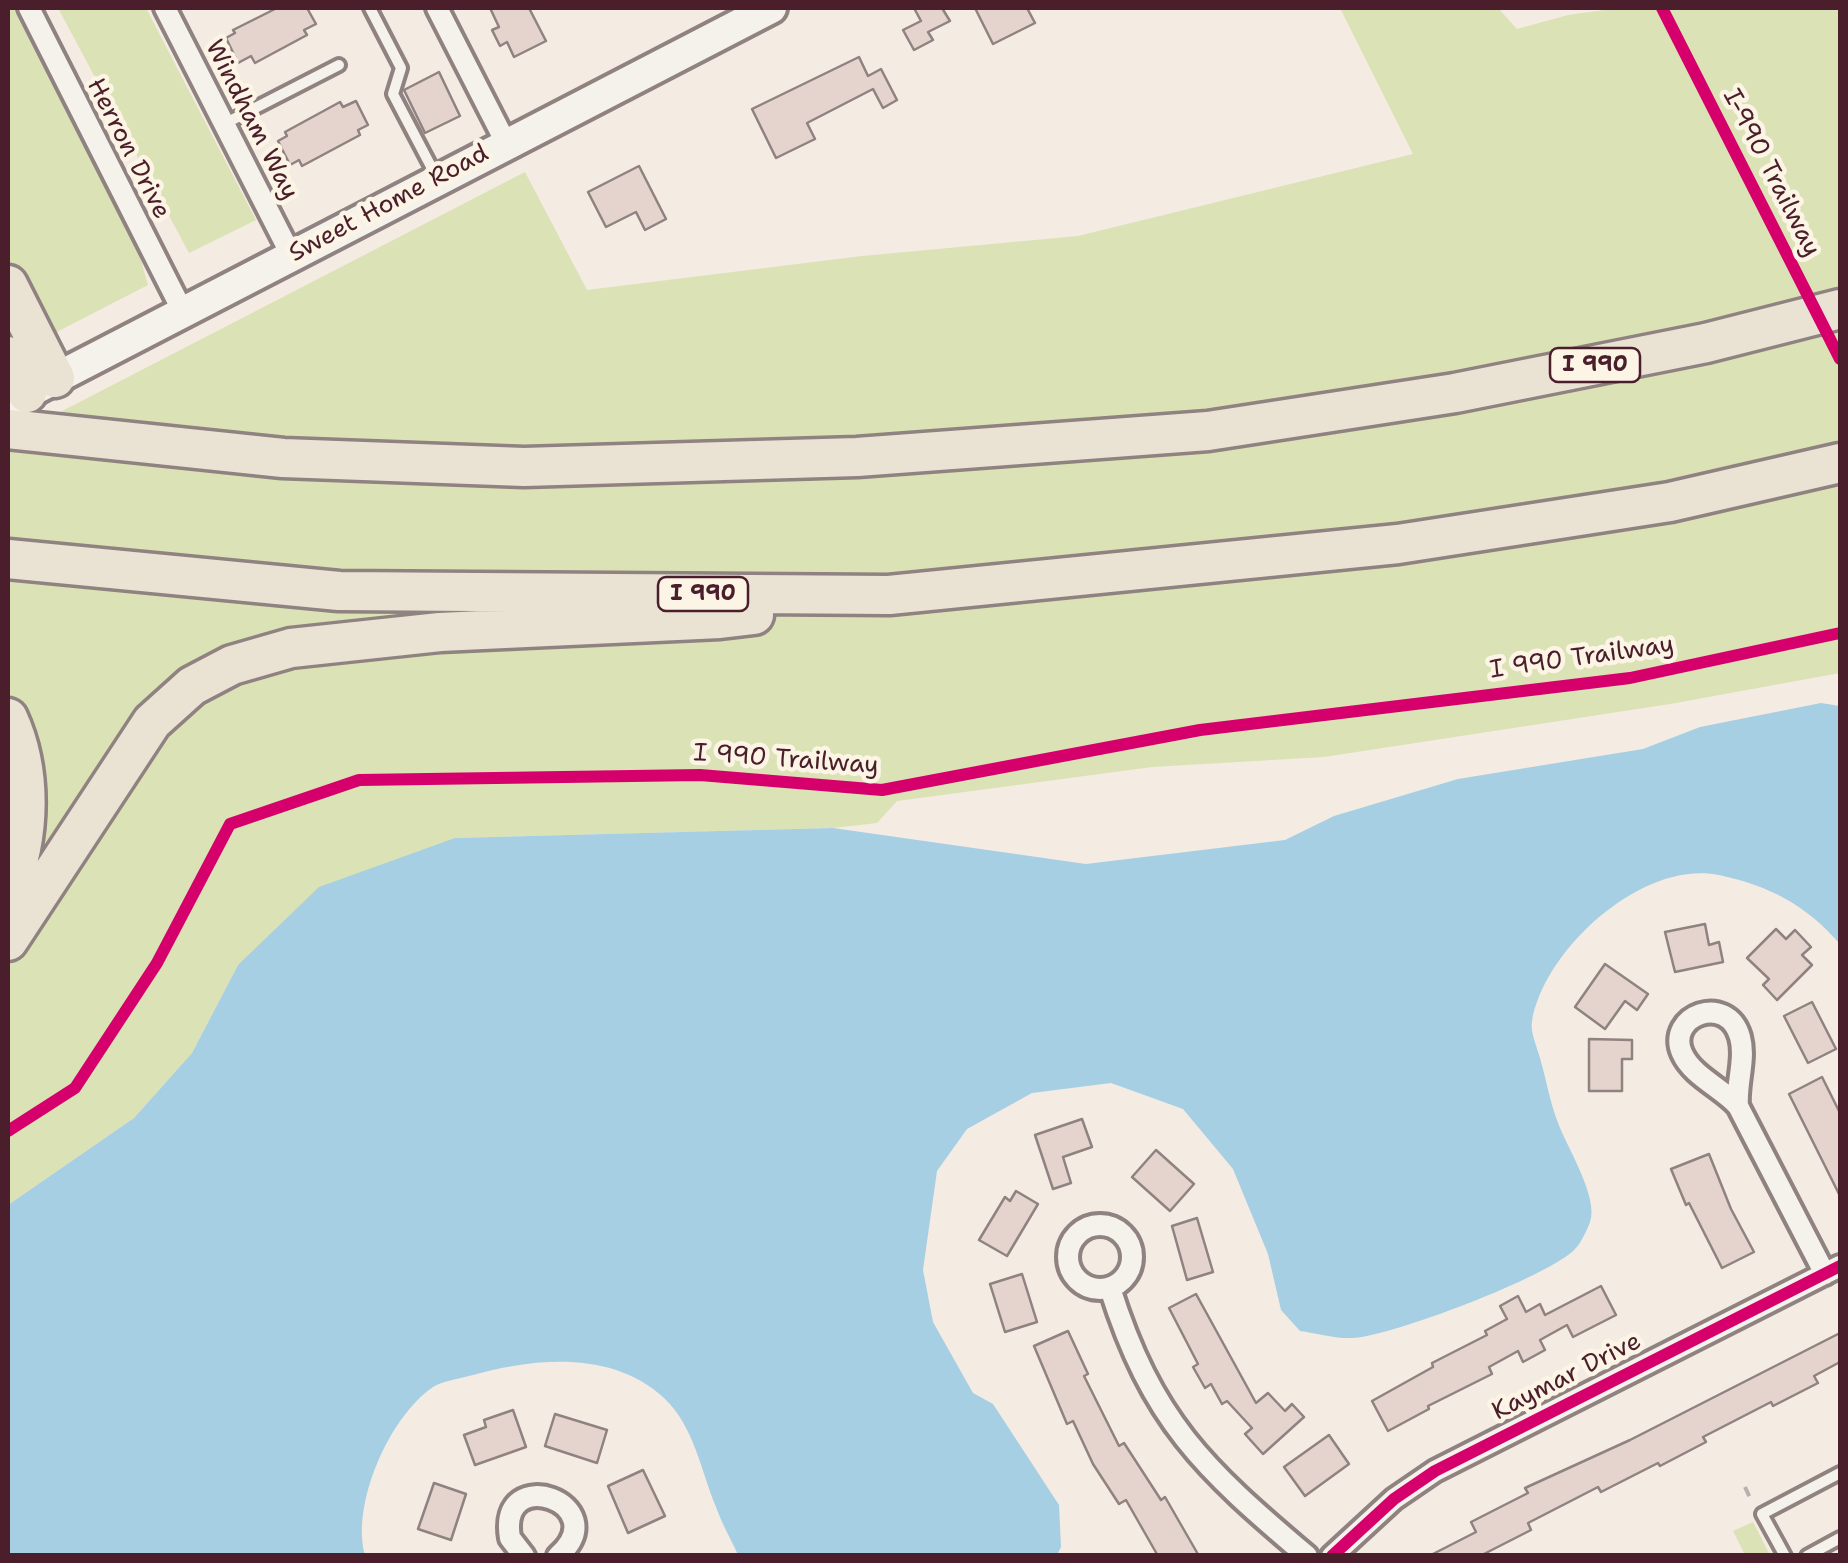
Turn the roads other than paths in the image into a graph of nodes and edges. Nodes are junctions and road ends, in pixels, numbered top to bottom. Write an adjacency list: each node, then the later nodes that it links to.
1 (29, 8): 13 (street, Herron Drive)
2 (166, 8): 7 (street, Windham Way)
3 (370, 8): 9 (lane)
4 (436, 8): 8 (street)
5 (771, 8): 8 (main road, Sweet Home Road)
6 (339, 65): 7 (lane)
7 (224, 124): 10 (street, Windham Way)
8 (506, 143): 9 (main road, Sweet Home Road)
9 (437, 179): 10 (main road, Sweet Home Road)
10 (291, 255): 13 (main road, Sweet Home Road)
11 (8, 286): 15 (highway)
12 (1840, 309): 16 (highway, I 990)
13 (183, 312): 15 (main road, Sweet Home Road)
14 (8, 356): 15 (highway)
15 (30, 391)
16 (8, 429)
17 (1840, 463): 19 (highway, I 990)
18 (8, 559): 19 (highway, I 990)
19 (889, 595): 22 (highway)
20 (8, 718): 21 (highway)
21 (8, 890)
22 (8, 941)
23 (1738, 1106): 24 (street)
24 (1833, 1270): 31 (street, Kaymar Drive)
25 (1110, 1288): 30 (street)
26 (1840, 1473): 32 (lane)
27 (1840, 1538): 33 (lane)
28 (524, 1556): 29 (street)
29 (558, 1556)
30 (1307, 1556)
31 (1332, 1556)
32 (1784, 1556)
33 (1807, 1556)

